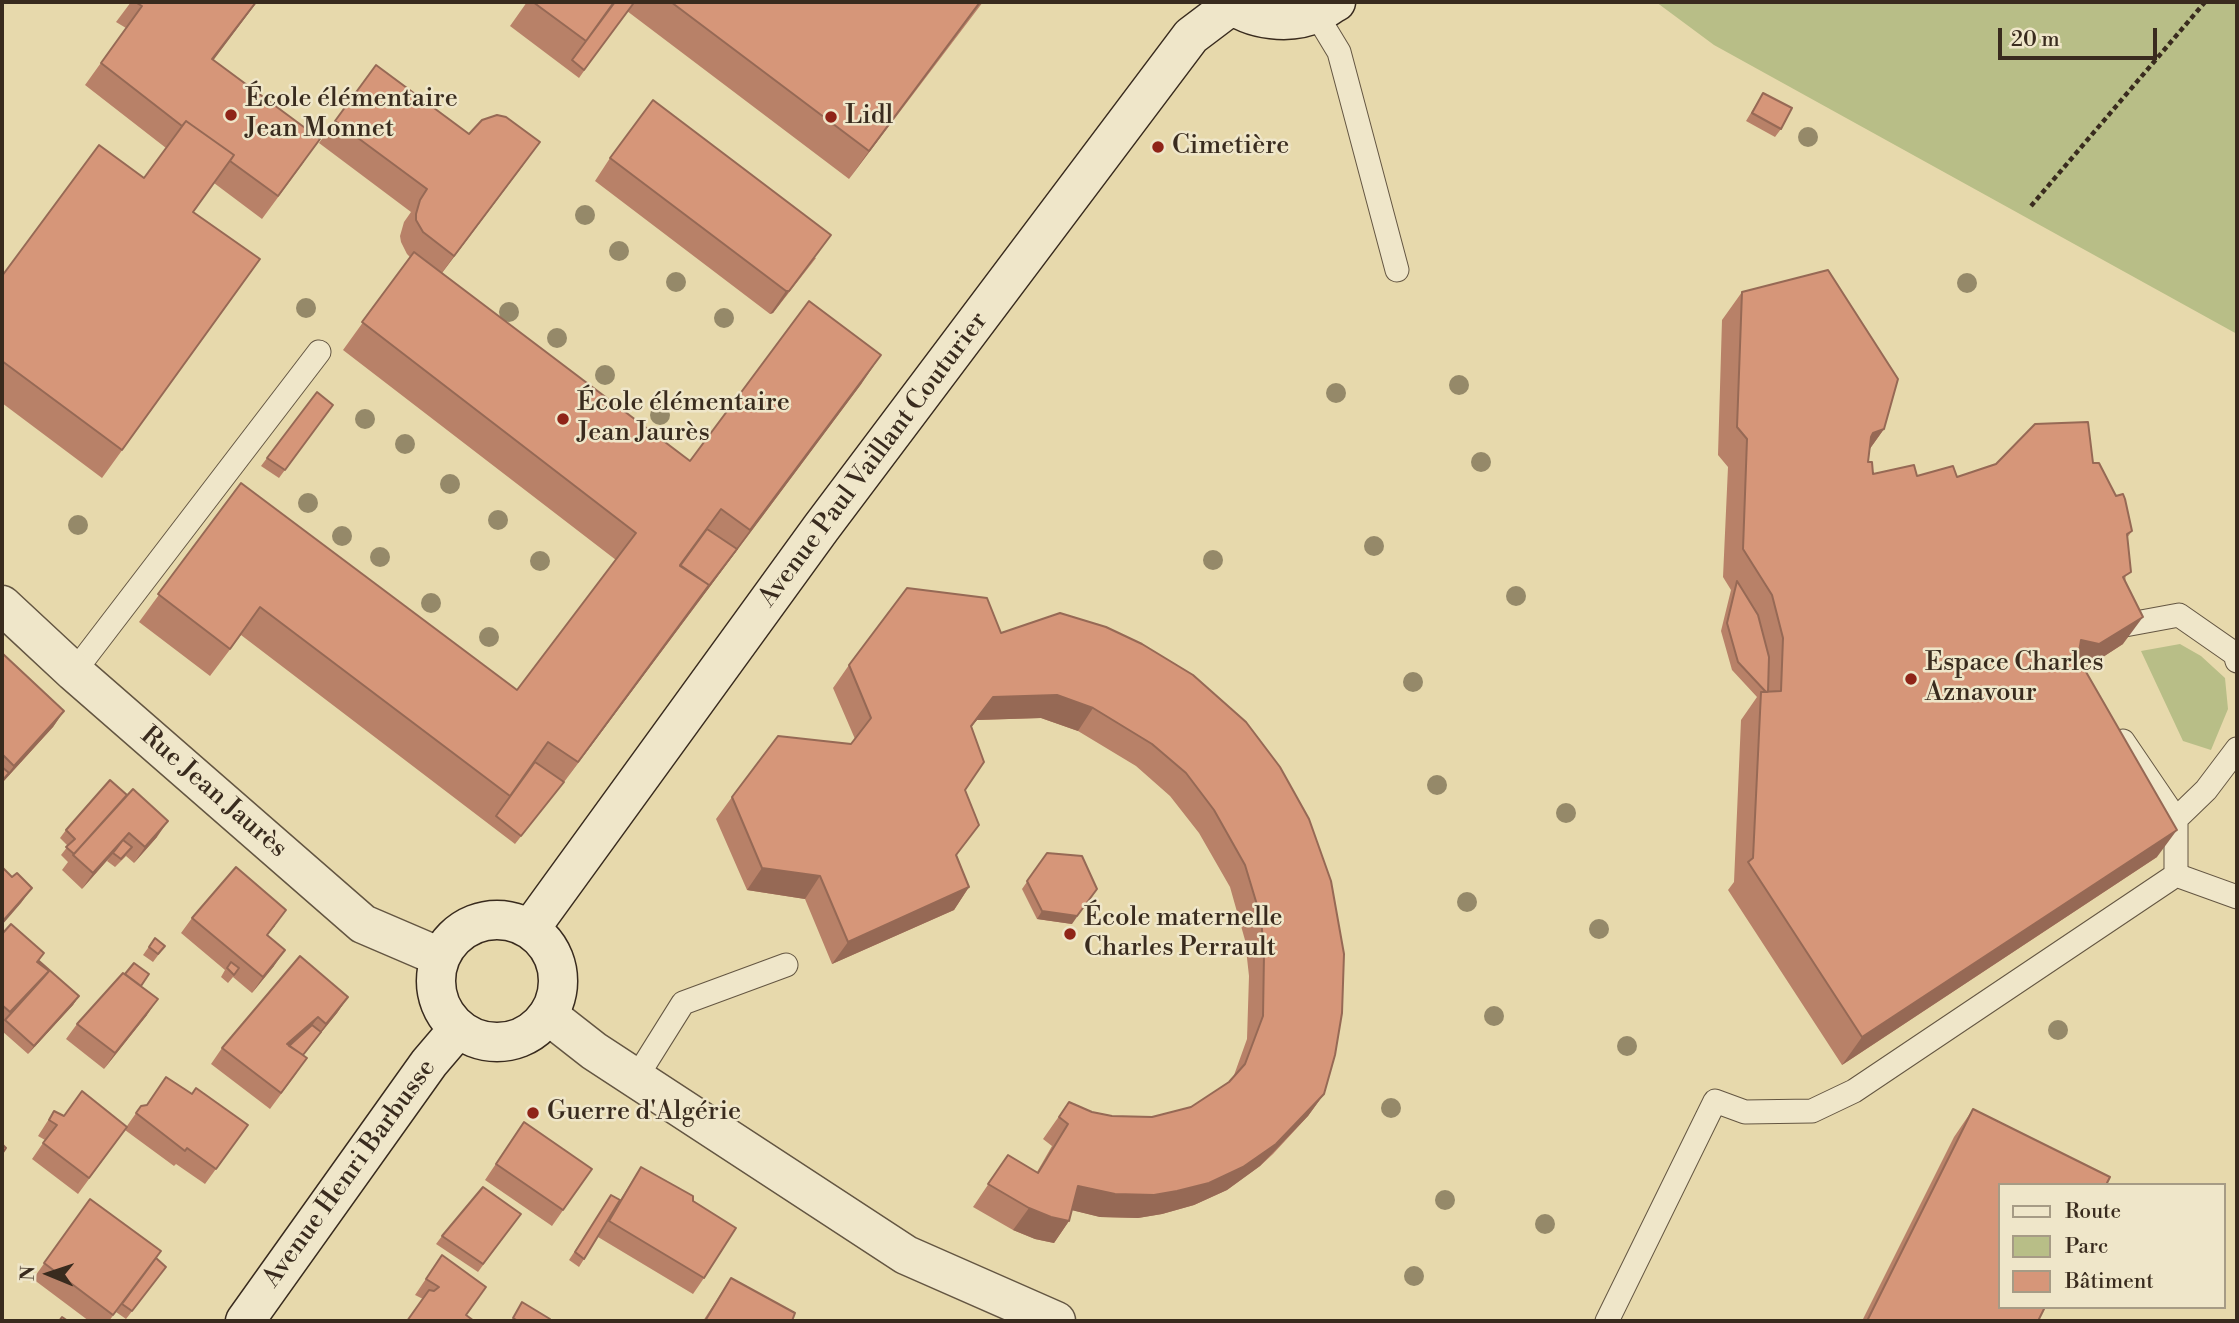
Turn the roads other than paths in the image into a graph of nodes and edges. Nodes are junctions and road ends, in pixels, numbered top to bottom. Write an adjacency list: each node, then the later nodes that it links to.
1 (1230, 3): 2 (street); 14 (street, Avenue Paul Vaillant Couturier)
2 (1326, 8): 3 (lane)
3 (1397, 270)
4 (319, 352): 8 (lane)
5 (2, 605): 8 (street, Rue Jean Jaurès)
6 (2114, 627): 7 (lane)
7 (2237, 661)
8 (74, 672): 15 (street, Rue Jean Jaurès)
9 (2121, 738): 11 (lane)
10 (2237, 749): 11 (lane)
11 (2176, 819): 12 (lane)
12 (2176, 875): 13 (lane); 22 (lane)
13 (2237, 897)
14 (530, 929): 15 (street); 17 (street)
15 (440, 957): 18 (street)
16 (786, 965): 19 (lane)
17 (548, 1015): 18 (street); 19 (street)
18 (458, 1028): 20 (street, Avenue Henri Barbusse)
19 (636, 1078): 21 (street)
20 (245, 1321)
21 (1056, 1321)
22 (1607, 1321)

